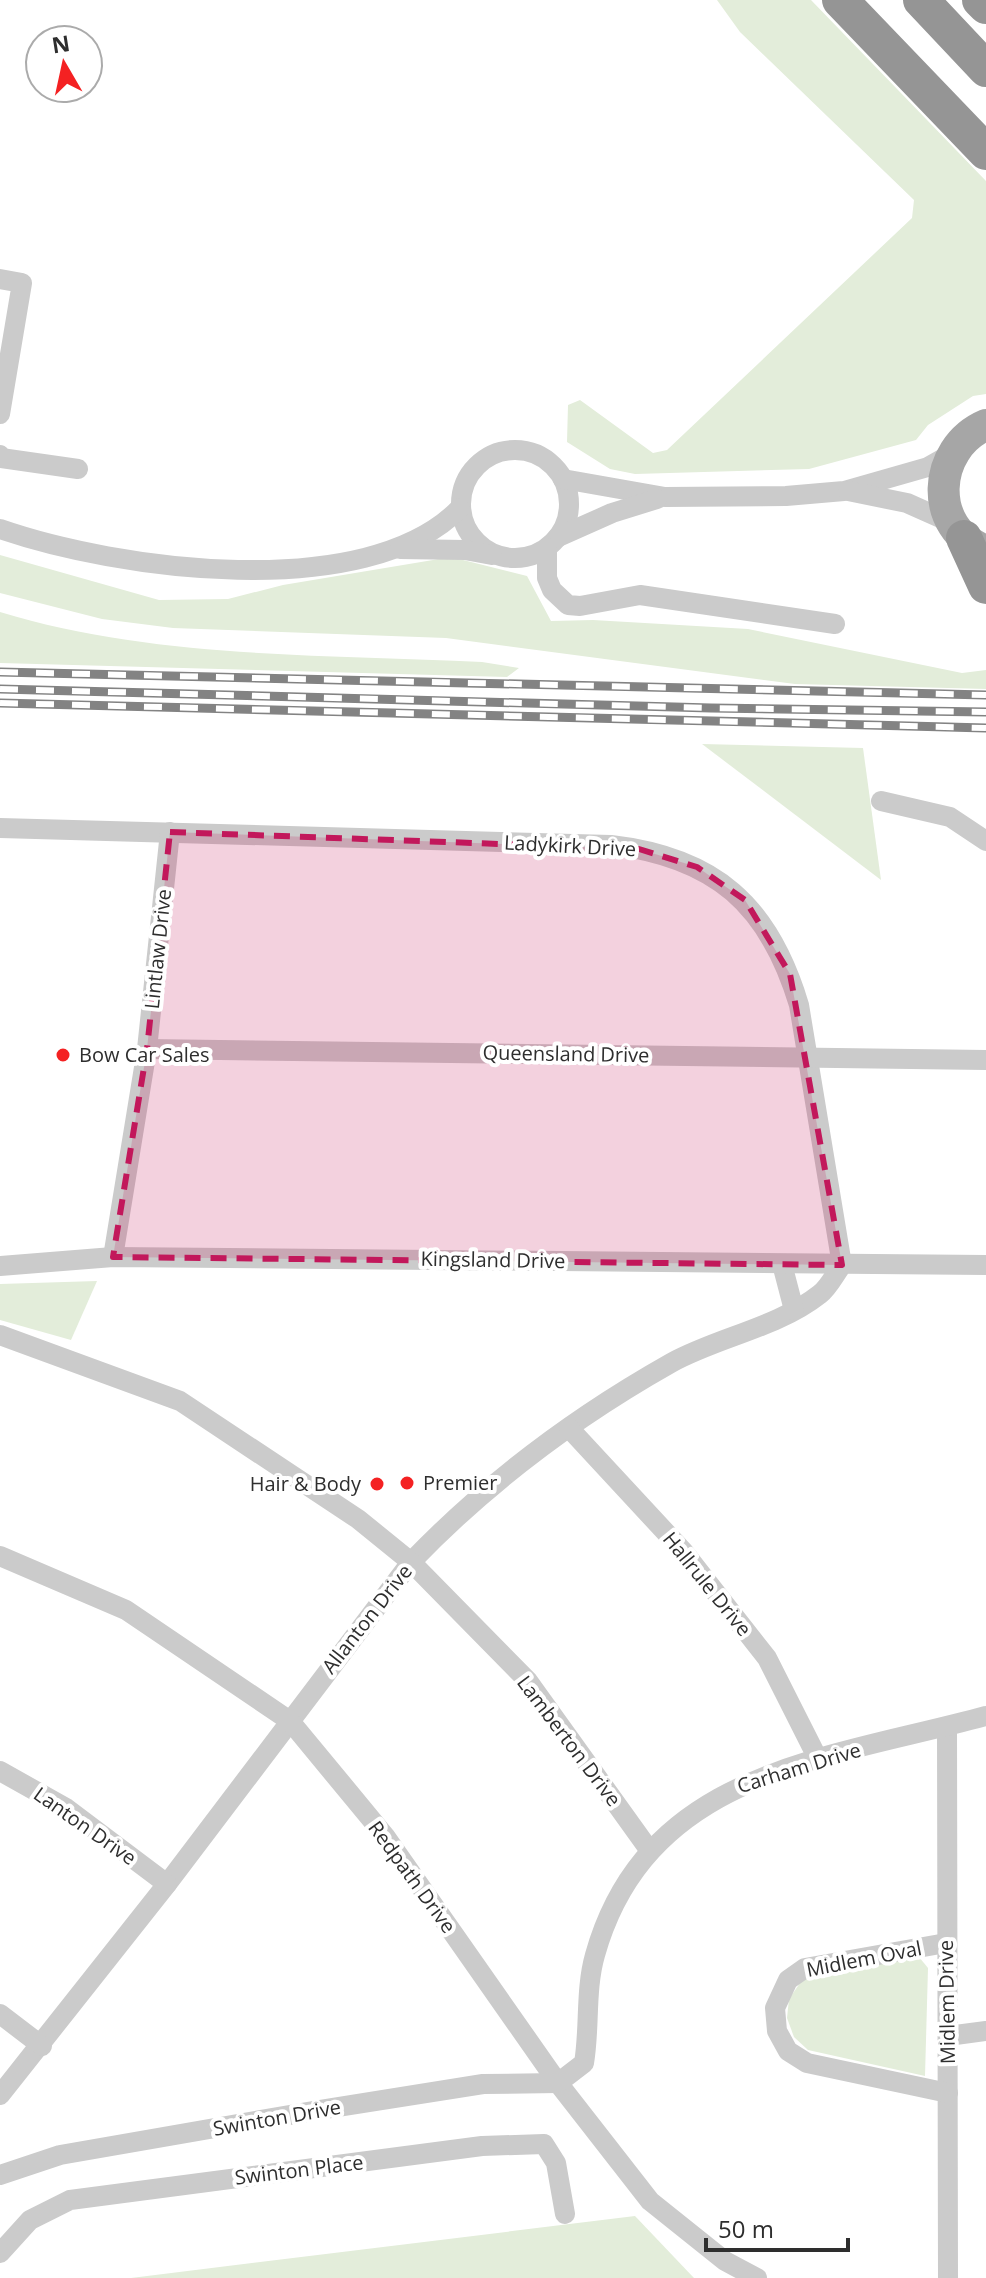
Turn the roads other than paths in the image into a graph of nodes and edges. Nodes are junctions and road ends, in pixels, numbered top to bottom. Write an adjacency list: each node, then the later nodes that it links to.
1 (840, 0): 6 (highway)
2 (921, 0): 5 (highway)
3 (980, 0): 4 (highway)
4 (986, 6)
5 (986, 69)
6 (986, 152)
7 (0, 279): 8 (street)
8 (0, 414)
9 (986, 425): 10 (main road)
10 (951, 454): 14 (street); 18 (main road)
11 (0, 455): 12 (street)
12 (78, 469)
13 (563, 479): 15 (street); 16 (street); 19 (street)
14 (844, 491): 15 (street); 18 (street)
15 (665, 497): 19 (street)
16 (460, 508): 20 (street); 21 (street)
17 (0, 529): 20 (street)
18 (967, 537): 23 (highway)
19 (552, 542): 21 (street); 22 (street)
20 (392, 549): 21 (street)
21 (512, 558): 22 (street)
22 (547, 578): 24 (street)
23 (986, 586)
24 (835, 624)
25 (881, 801): 28 (street)
26 (0, 828): 27 (street, Ladykirk Drive)
27 (170, 832): 29 (street, Lintlaw Drive); 30 (street, Ladykirk Drive)
28 (986, 841)
29 (147, 1049): 30 (street, Queensland Drive); 32 (street, Lintlaw Drive)
30 (807, 1056): 31 (street, Queensland Drive); 34 (street, Ladykirk Drive)
31 (986, 1060)
32 (113, 1257): 33 (street, Kingsland Drive); 36 (street, Kingsland Drive)
33 (782, 1264): 34 (street, Kingsland Drive); 37 (street)
34 (842, 1265): 35 (street, Kingsland Drive); 37 (street, Allanton Drive)
35 (986, 1265)
36 (0, 1266)
37 (794, 1310): 39 (street, Allanton Drive)
38 (0, 1335): 41 (street, Lamberton Drive)
39 (569, 1428): 41 (street, Allanton Drive); 45 (street, Hallrule Drive)
40 (0, 1556): 43 (street, Redpath Drive)
41 (411, 1562): 43 (street, Allanton Drive); 47 (street, Lamberton Drive)
42 (986, 1716): 44 (street, Carham Drive)
43 (290, 1721): 48 (street, Allanton Drive); 54 (street, Redpath Drive)
44 (947, 1727): 45 (street, Carham Drive); 49 (street, Midlem Drive)
45 (818, 1759): 47 (street, Carham Drive)
46 (0, 1771): 48 (street, Lanton Drive)
47 (650, 1851): 54 (street, Carham Drive)
48 (167, 1884): 53 (street, Allanton Drive)
49 (946, 1943): 52 (street, Midlem Drive); 55 (street, Midlem Oval)
50 (0, 2014): 53 (street)
51 (986, 2031): 52 (street)
52 (948, 2036): 55 (street, Midlem Drive)
53 (42, 2046): 56 (street, Allanton Drive)
54 (558, 2083): 57 (street, Swinton Drive); 60 (street, Redpath Drive)
55 (948, 2093): 61 (street, Midlem Drive)
56 (0, 2095)
57 (0, 2175)
58 (565, 2214): 59 (street, Swinton Place)
59 (0, 2253)
60 (757, 2278)
61 (948, 2278)

